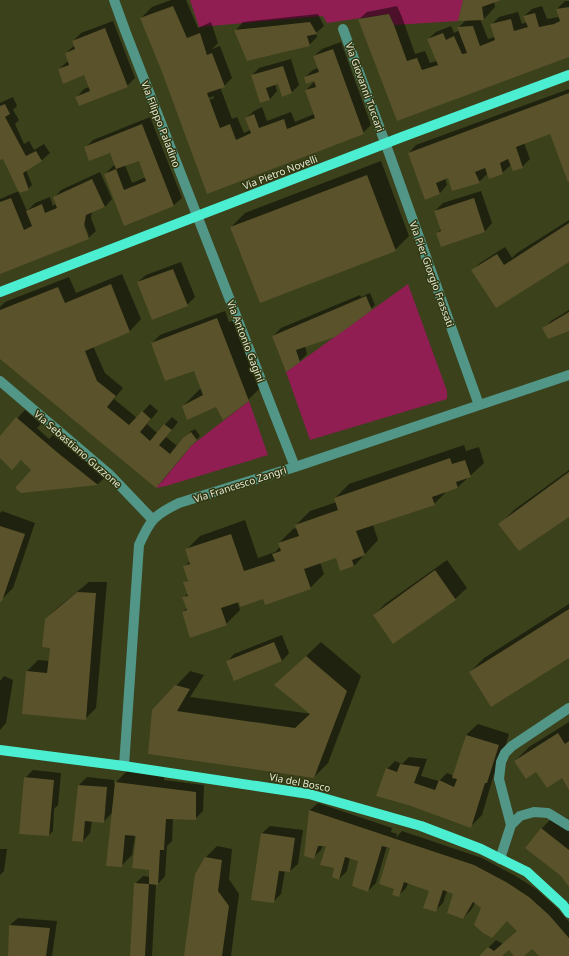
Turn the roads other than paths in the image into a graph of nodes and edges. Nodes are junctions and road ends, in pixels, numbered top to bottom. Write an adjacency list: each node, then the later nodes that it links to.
1 (114, 0): 5 (street, Via Filippo Paladino)
2 (343, 29): 4 (street, Via Giovanni Tuccari)
3 (569, 75): 4 (main road, Via Pietro Novelli)
4 (386, 144): 5 (main road, Via Pietro Novelli); 9 (street, Via Pier Giorgio Frassati)
5 (197, 216): 6 (main road, Via Pietro Novelli); 10 (street, Via Antonio Gagini)
6 (0, 292)
7 (569, 375): 9 (street, Via Francesco Zangrì)
8 (0, 381): 11 (street, Via Sebastiano Guzzone)
9 (479, 404): 10 (street, Via Francesco Zangrì)
10 (295, 466): 11 (street, Via Francesco Zangrì)
11 (152, 519): 14 (street, Via Francesco Zangrì)
12 (569, 708): 15 (street)
13 (0, 750): 14 (main road, Via del Bosco)
14 (124, 766): 17 (main road, Via del Bosco)
15 (511, 825): 16 (street); 17 (street)
16 (569, 826)
17 (500, 859): 18 (main road, Via del Bosco)
18 (569, 913)

